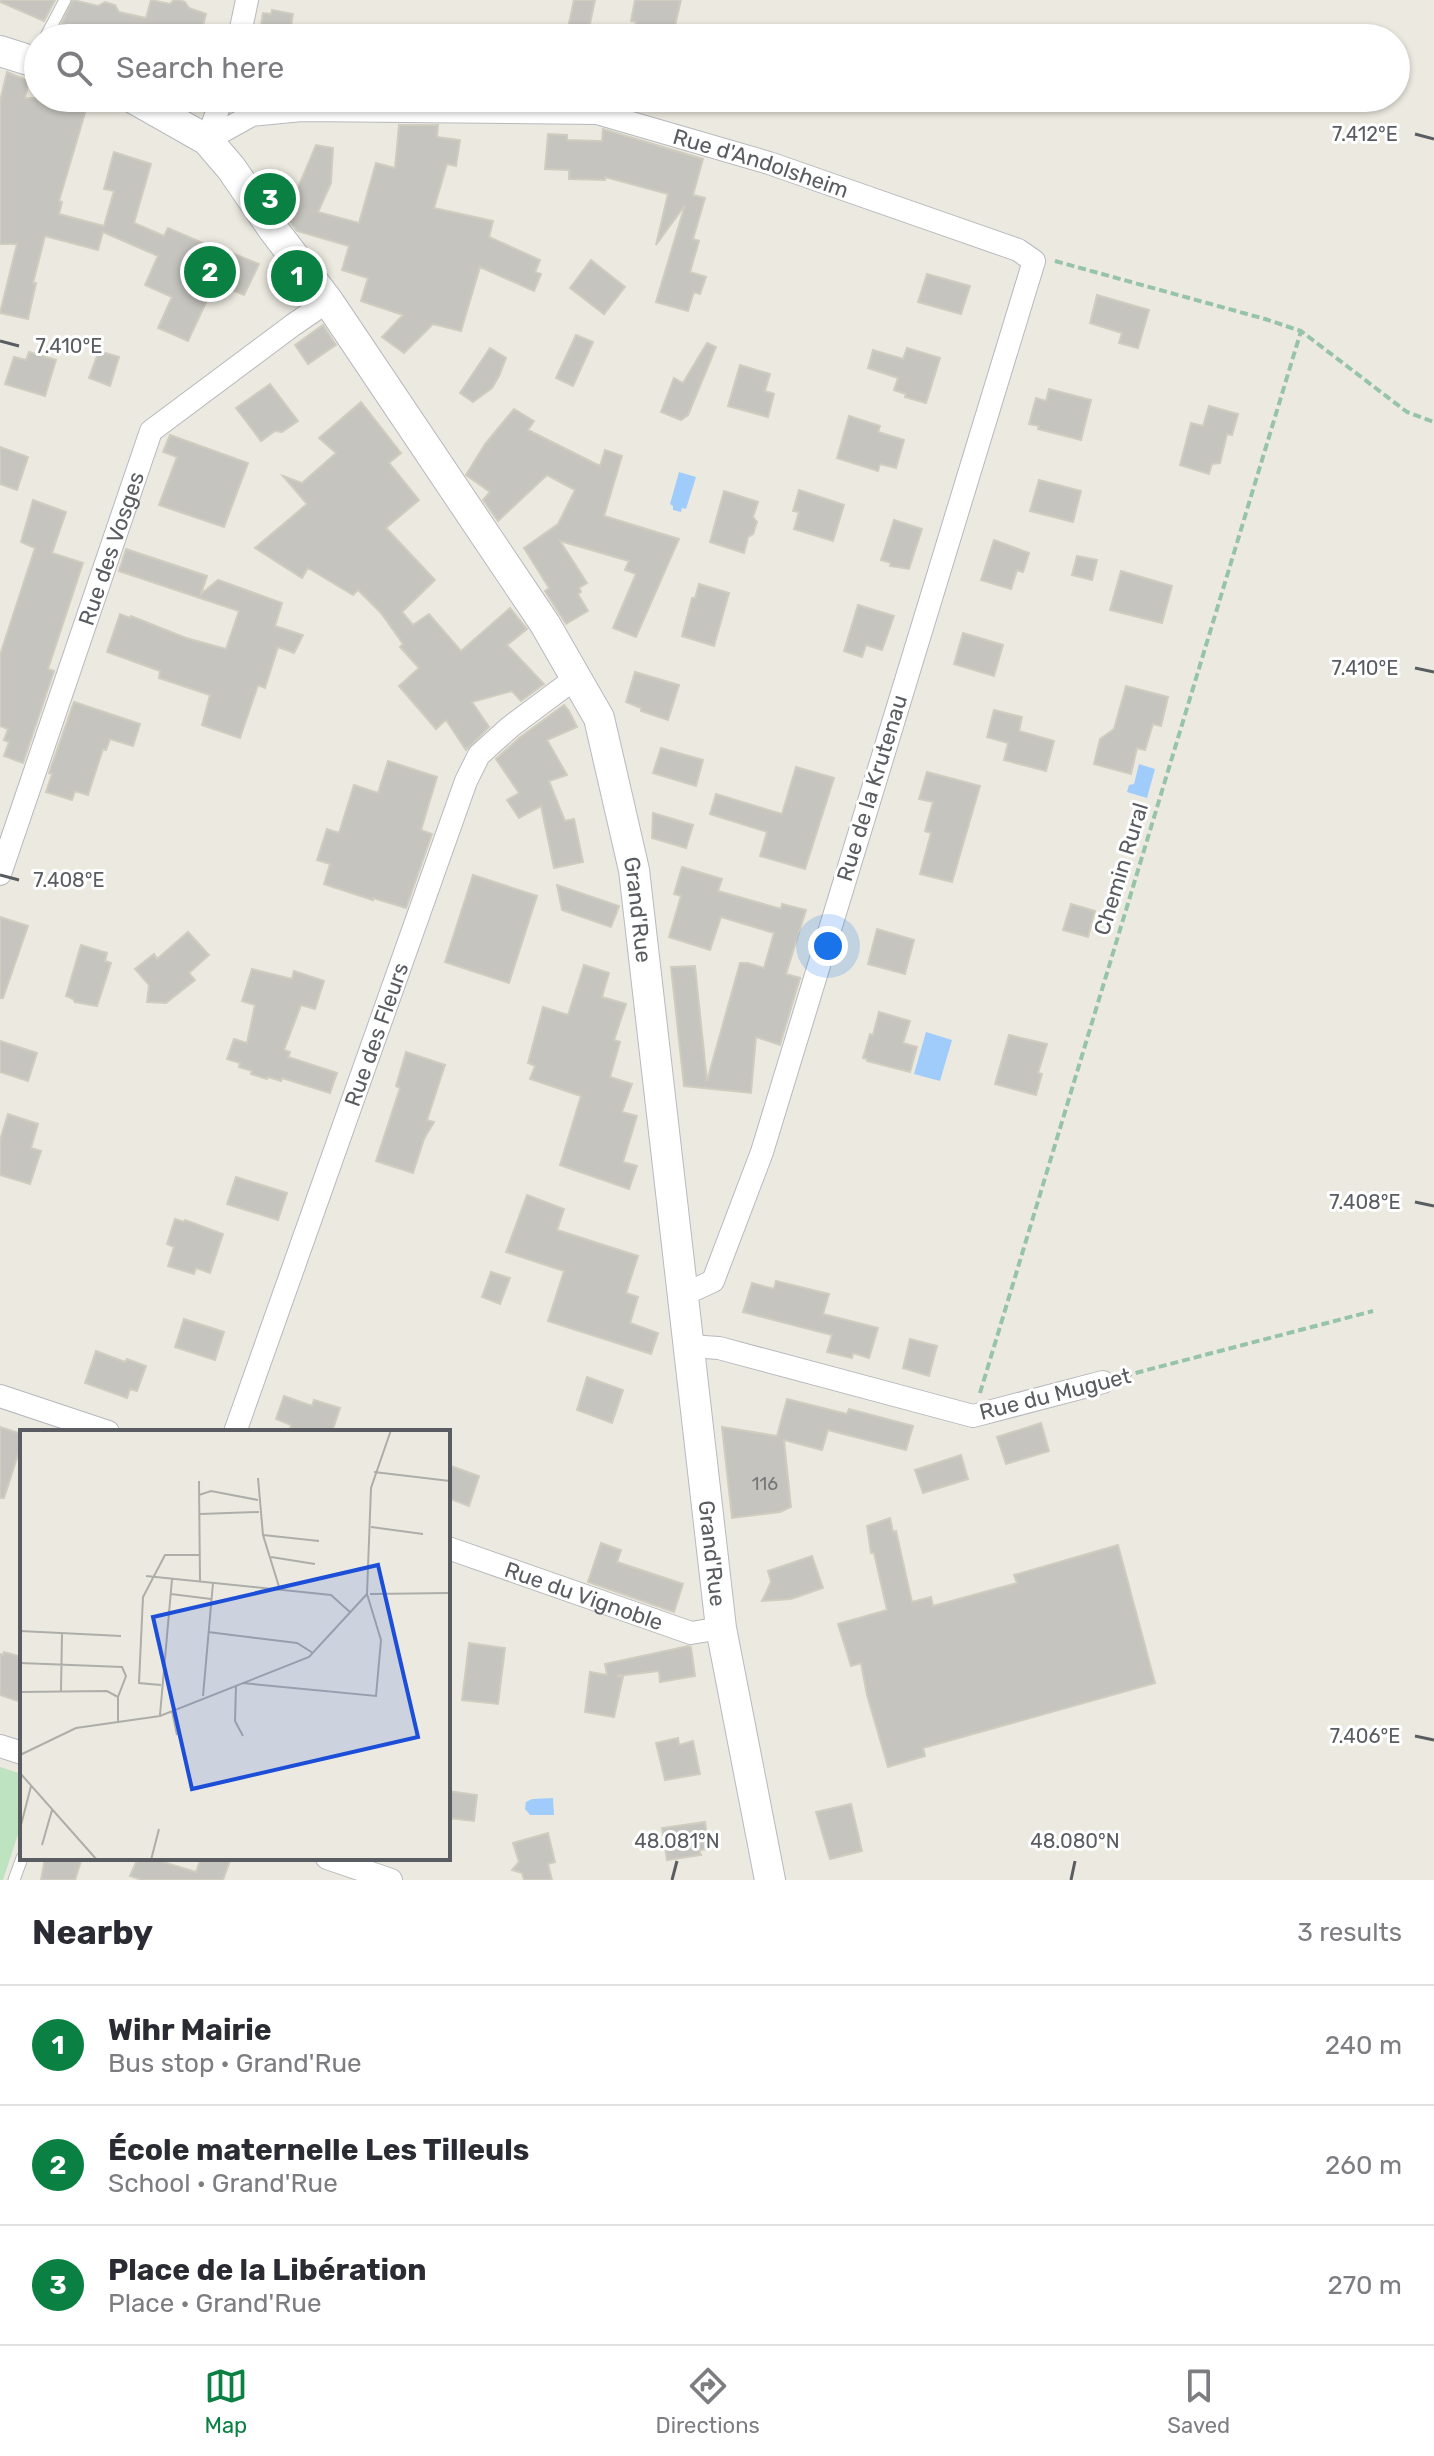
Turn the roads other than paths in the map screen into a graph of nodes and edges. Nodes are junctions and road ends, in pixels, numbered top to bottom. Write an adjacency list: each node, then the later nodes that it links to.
1 (65, 0): 3 (lane)
2 (247, 0): 4 (street)
3 (54, 24)
4 (242, 24)
5 (0, 51): 6 (street)
6 (24, 53)
7 (158, 112): 11 (street, Grand'Rue)
8 (217, 112): 11 (street)
9 (282, 112): 11 (street, Rue d'Andolsheim)
10 (499, 112): 12 (street, Rue d'Andolsheim)
11 (207, 140): 13 (street, Grand'Rue)
12 (1034, 261): 17 (street, Rue de la Krutenau)
13 (328, 301): 14 (street, Grand'Rue); 15 (street, Rue des Vosges)
14 (577, 677): 17 (street, Grand'Rue); 22 (street, Rue des Fleurs)
15 (9, 821): 16 (street, Rue des Vosges)
16 (0, 874)
17 (683, 1295): 18 (street, Grand'Rue)
18 (689, 1346): 19 (street, Rue du Muguet); 24 (street, Grand'Rue)
19 (1103, 1382)
20 (0, 1396): 21 (street)
21 (102, 1430)
22 (236, 1430)
23 (450, 1549): 24 (street, Rue du Vignoble)
24 (721, 1628): 31 (street, Grand'Rue)
25 (0, 1746): 26 (street)
26 (20, 1752)
27 (21, 1860): 29 (lane)
28 (333, 1860): 30 (street)
29 (14, 1880)
30 (391, 1880)
31 (770, 1880)

